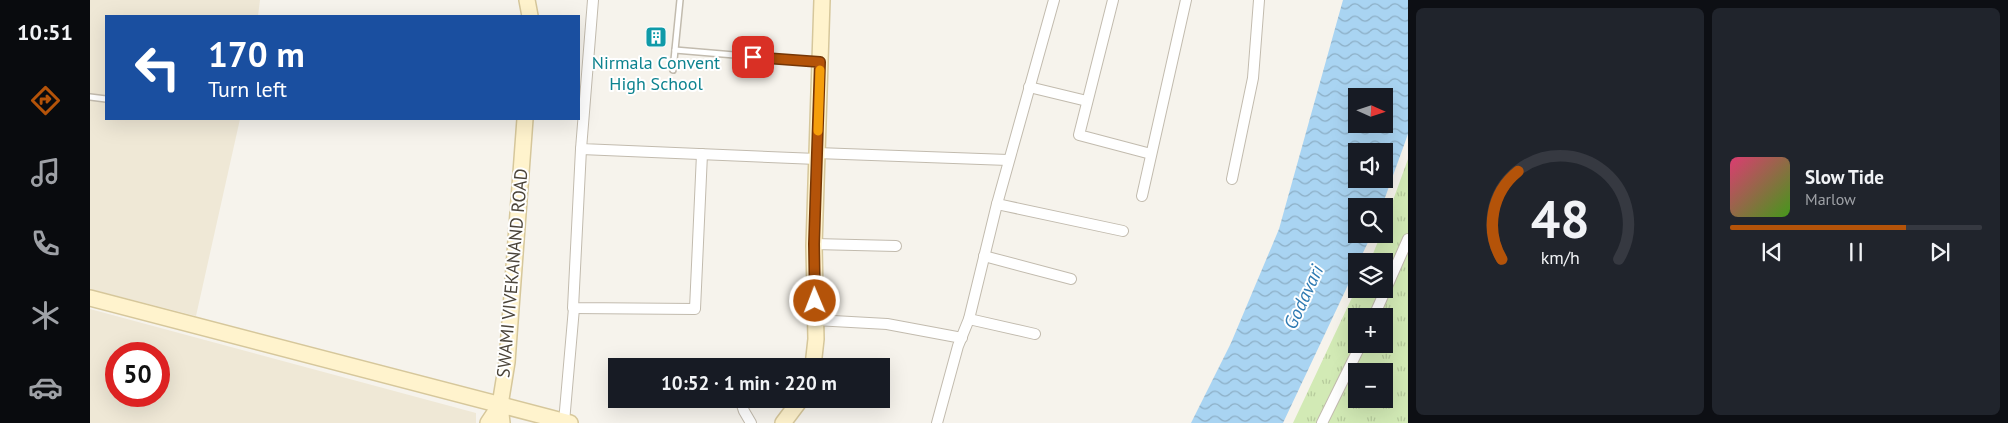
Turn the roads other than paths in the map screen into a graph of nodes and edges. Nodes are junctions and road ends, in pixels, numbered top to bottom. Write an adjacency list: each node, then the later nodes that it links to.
1 (527, 0): 9 (street)
2 (593, 0): 18 (street)
3 (680, 0): 10 (lane)
4 (822, 0): 11 (street)
5 (1054, 0): 13 (street)
6 (1113, 0): 16 (street)
7 (1186, 0): 20 (street)
8 (1259, 0): 23 (street)
9 (530, 15)
10 (675, 50): 11 (lane); 12 (lane)
11 (820, 62): 21 (street)
12 (673, 70)
13 (1030, 87): 16 (street); 22 (street)
14 (90, 98): 15 (lane)
15 (105, 99)
16 (1087, 101): 20 (street)
17 (525, 120): 41 (street, SWAMI VIVEKANAND ROAD)
18 (581, 149): 19 (street); 33 (street)
19 (702, 154): 21 (street); 33 (street)
20 (1151, 154): 24 (street)
21 (817, 156): 22 (street); 28 (street)
22 (1008, 160): 25 (street)
23 (1232, 179)
24 (1142, 196)
25 (997, 204): 26 (street); 30 (street)
26 (1123, 231)
27 (1408, 239): 34 (street)
28 (814, 244): 29 (street); 36 (street)
29 (896, 246)
30 (984, 256): 31 (street); 35 (street)
31 (1071, 279)
32 (90, 298): 41 (street)
33 (574, 308): 44 (street)
34 (1378, 308)
35 (969, 319): 37 (street); 38 (street)
36 (815, 320): 38 (street); 40 (street)
37 (1035, 334)
38 (962, 338): 49 (street)
39 (1357, 353): 50 (street)
40 (814, 358)
41 (500, 405): 44 (street); 45 (street, SWAMI VIVEKANAND ROAD); 46 (street)
42 (743, 408): 47 (street)
43 (792, 408): 48 (street)
44 (567, 422)
45 (488, 423)
46 (502, 423)
47 (751, 423)
48 (783, 423)
49 (937, 423)
50 (1322, 423)

